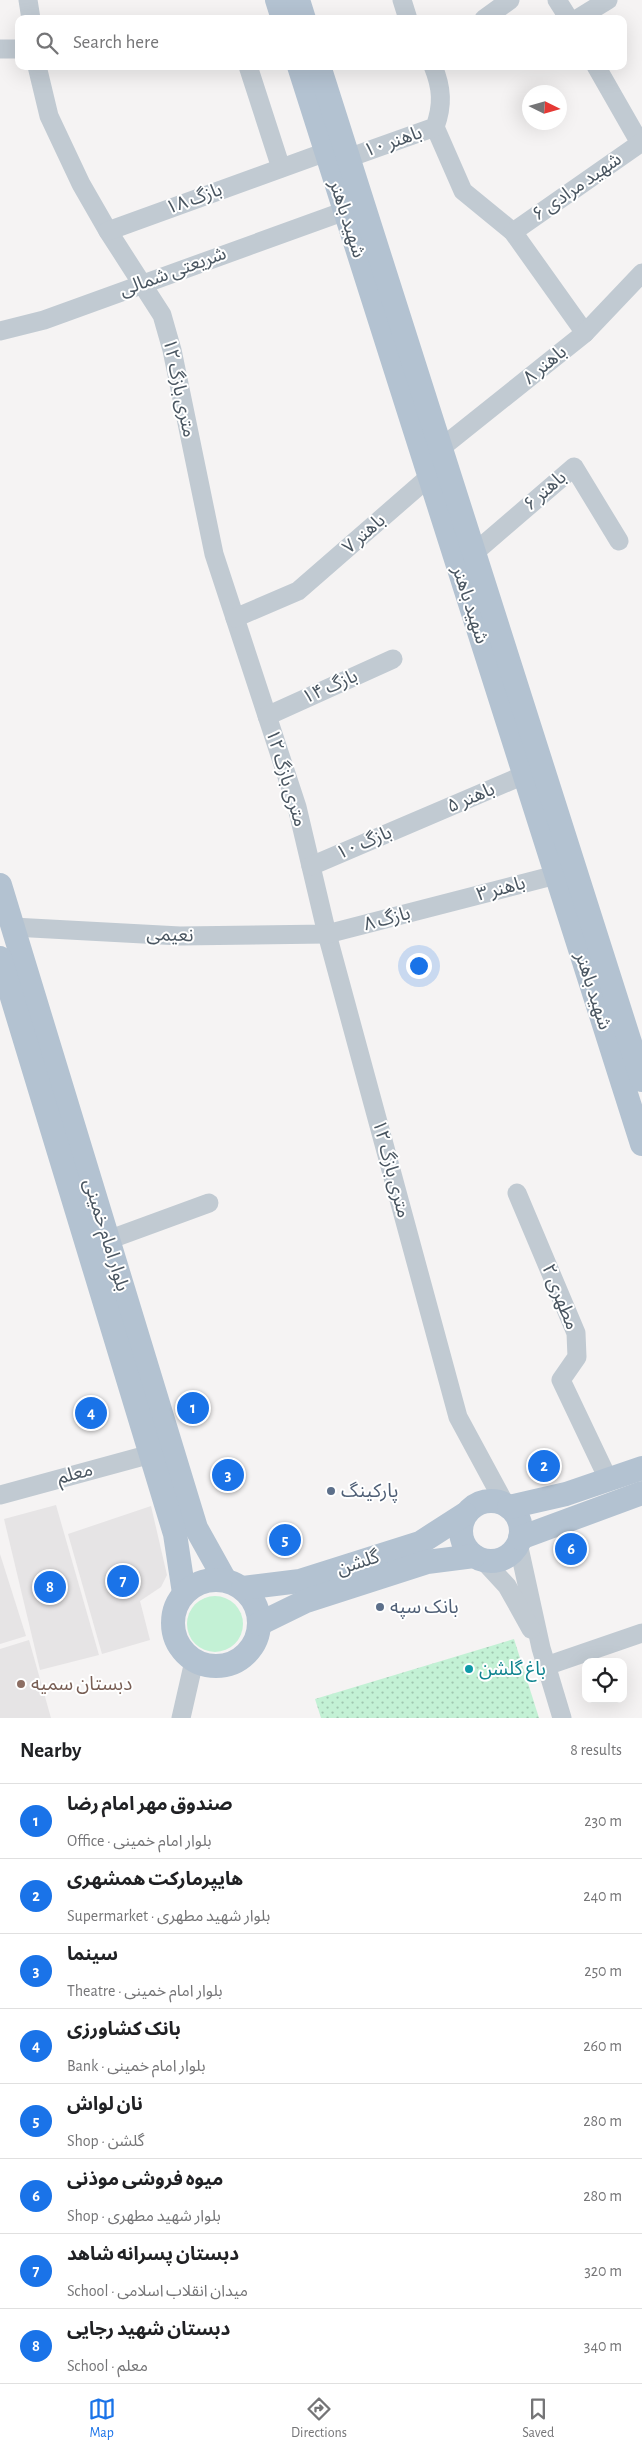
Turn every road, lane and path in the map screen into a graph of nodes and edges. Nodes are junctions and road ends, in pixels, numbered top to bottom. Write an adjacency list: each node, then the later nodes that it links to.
1 (28, 0): 9 (street)
2 (277, 0): 10 (main road)
3 (298, 0): 11 (main road)
4 (402, 0): 12 (street)
5 (510, 0): 8 (street)
6 (558, 0): 13 (street)
7 (608, 0): 14 (street)
8 (484, 11)
9 (30, 15)
10 (282, 15)
11 (303, 15)
12 (407, 15)
13 (567, 15)
14 (584, 15)
15 (0, 49): 16 (street)
16 (15, 49)
17 (38, 70): 28 (street, ۱۲ متری بازگ)
18 (249, 70): 26 (street)
19 (300, 70): 25 (main road, شهید باهنر)
20 (320, 70): 25 (main road, شهید باهنر)
21 (435, 70): 23 (street, باهنر ۱۰)
22 (598, 70): 24 (street)
23 (435, 128): 25 (street, باهنر ۱۰); 29 (street)
24 (641, 143): 29 (street, شهید مرادی ۶)
25 (337, 155): 26 (street, باهنر ۱۰); 27 (main road, شهید باهنر); 34 (main road, شهید باهنر)
26 (281, 168): 28 (street, بازگ ۱۸)
27 (345, 211): 31 (street, شریعتی شمالی); 35 (main road, شهید باهنر)
28 (108, 231): 31 (street, ۱۲ متری بازگ)
29 (513, 232): 33 (street)
30 (642, 273): 33 (street, باهنر ۸)
31 (142, 283): 32 (street, شریعتی شمالی); 38 (street, ۱۲ متری بازگ)
32 (0, 331)
33 (584, 333): 34 (street, باهنر ۸)
34 (441, 448): 37 (main road, شهید باهنر)
35 (429, 477): 38 (street, باهنر ۷); 41 (main road, شهید باهنر)
36 (619, 541): 37 (street, باهنر ۶)
37 (474, 553): 44 (main road, شهید باهنر)
38 (235, 618): 40 (street, ۱۲ متری بازگ)
39 (393, 658): 40 (street, بازگ ۱۴)
40 (267, 716): 43 (street, ۱۲ متری بازگ)
41 (524, 775): 42 (street, باهنر ۵); 44 (main road, شهید باهنر)
42 (417, 821): 43 (street, بازگ ۱۰)
43 (311, 866): 48 (street, ۱۲ متری بازگ)
44 (565, 871): 46 (street, باهنر ۳); 50 (main road, شهید باهنر); 51 (main road, شهید باهنر)
45 (0, 885): 47 (main road, بلوار امام خمینی)
46 (446, 903): 48 (street, بازگ ۸)
47 (13, 927): 48 (street, نعیمی); 54 (main road, بلوار امام خمینی)
48 (328, 934): 60 (street, ۱۲ متری بازگ)
49 (0, 958): 55 (main road, بلوار امام خمینی)
50 (642, 1080)
51 (642, 1144)
52 (517, 1193): 57 (street, مطهری ۲)
53 (209, 1203): 54 (street)
54 (108, 1240): 64 (main road, بلوار امام خمینی)
55 (151, 1454): 59 (street, معلم); 65 (main road, بلوار امام خمینی)
56 (642, 1468): 57 (main road)
57 (609, 1481): 60 (main road)
58 (642, 1493): 62 (main road)
59 (0, 1494)
60 (507, 1506): 61 (main road); 62 (main road)
61 (465, 1514): 63 (main road); 64 (main road, گلشن)
62 (519, 1540): 63 (main road); 68 (street)
63 (478, 1558): 66 (main road, گلشن); 68 (street)
64 (234, 1584): 65 (main road); 66 (main road)
65 (184, 1593): 69 (main road)
66 (259, 1624): 69 (main road)
67 (642, 1633): 68 (street)
68 (544, 1657): 71 (street)
69 (194, 1661): 70 (street)
70 (181, 1718)
71 (562, 1718)

